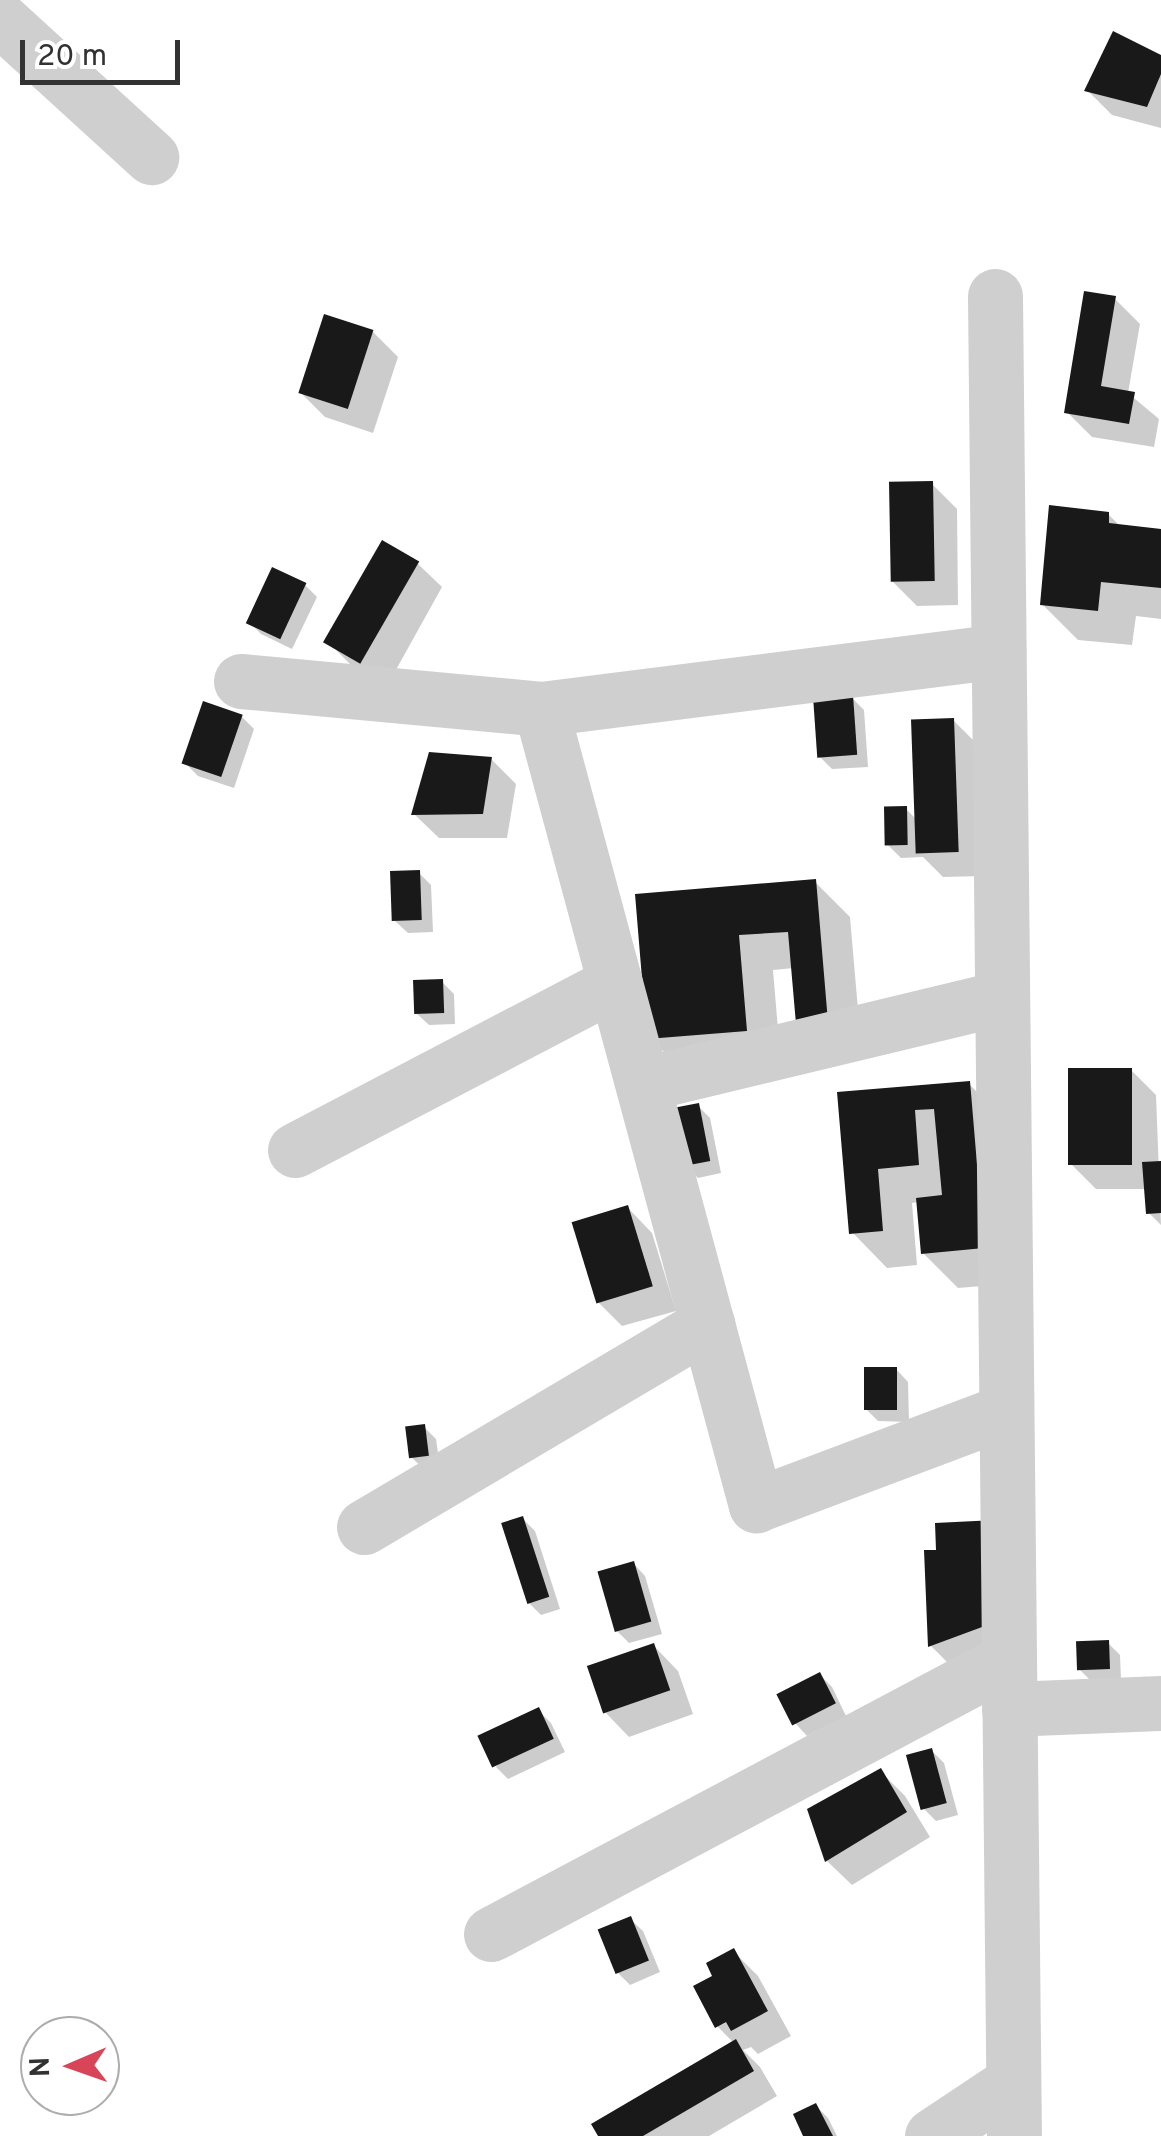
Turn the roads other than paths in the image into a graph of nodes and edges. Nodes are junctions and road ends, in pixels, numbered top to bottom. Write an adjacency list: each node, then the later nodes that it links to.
1 (0, 19): 2 (street)
2 (150, 157)
3 (995, 296): 4 (street)
4 (998, 650): 6 (street); 8 (street)
5 (241, 682): 6 (street)
6 (542, 710): 7 (street)
7 (615, 982): 9 (street); 10 (street)
8 (1002, 998): 9 (street); 12 (street)
9 (643, 1084): 11 (street)
10 (295, 1150)
11 (707, 1324): 12 (street); 13 (street)
12 (1006, 1411): 14 (street)
13 (364, 1527)
14 (1009, 1684): 15 (street); 16 (street); 17 (street)
15 (1161, 1703)
16 (491, 1934)
17 (1013, 2082): 18 (street); 19 (street)
18 (932, 2136)
19 (1014, 2136)

